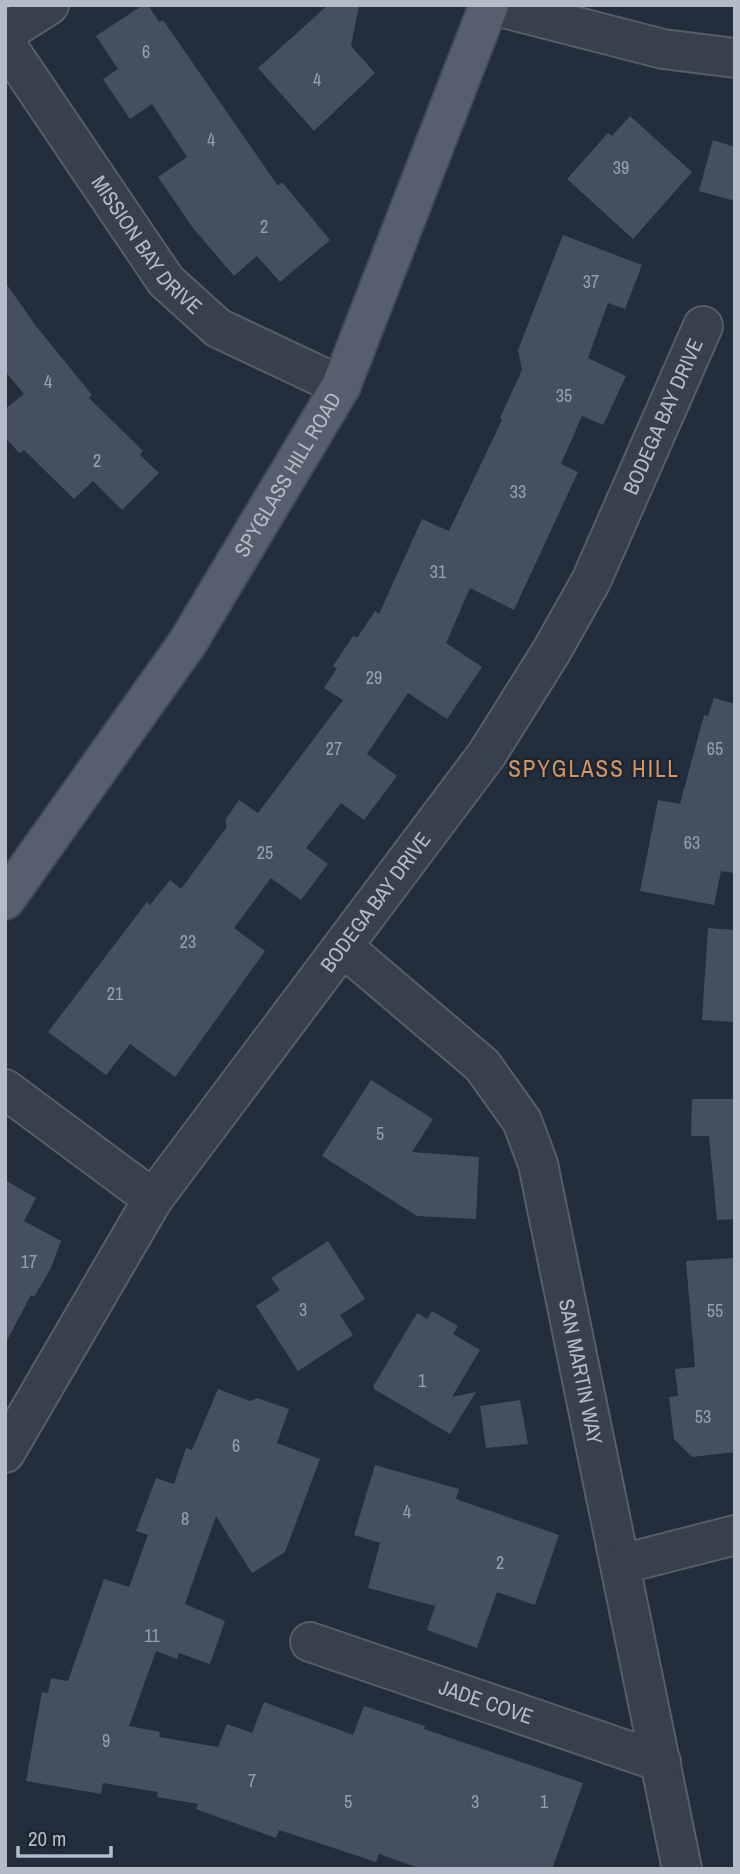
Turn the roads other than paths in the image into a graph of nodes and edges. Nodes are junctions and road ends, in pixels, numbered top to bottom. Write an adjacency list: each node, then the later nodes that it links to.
1 (48, 5): 3 (street)
2 (491, 5): 5 (street); 7 (main road, SPYGLASS HILL ROAD)
3 (5, 33)
4 (5, 43): 7 (street, MISSION BAY DRIVE)
5 (735, 58)
6 (703, 326): 9 (street, BODEGA BAY DRIVE)
7 (341, 386): 8 (main road, SPYGLASS HILL ROAD)
8 (5, 900)
9 (343, 947): 11 (street, BODEGA BAY DRIVE); 14 (street, SAN MARTIN WAY)
10 (5, 1089): 11 (street)
11 (153, 1199): 12 (street, BODEGA BAY DRIVE)
12 (5, 1453)
13 (735, 1535): 14 (street)
14 (622, 1564): 16 (street, SAN MARTIN WAY)
15 (310, 1642): 16 (street, JADE COVE)
16 (661, 1762): 17 (street, SAN MARTIN WAY)
17 (682, 1869)

